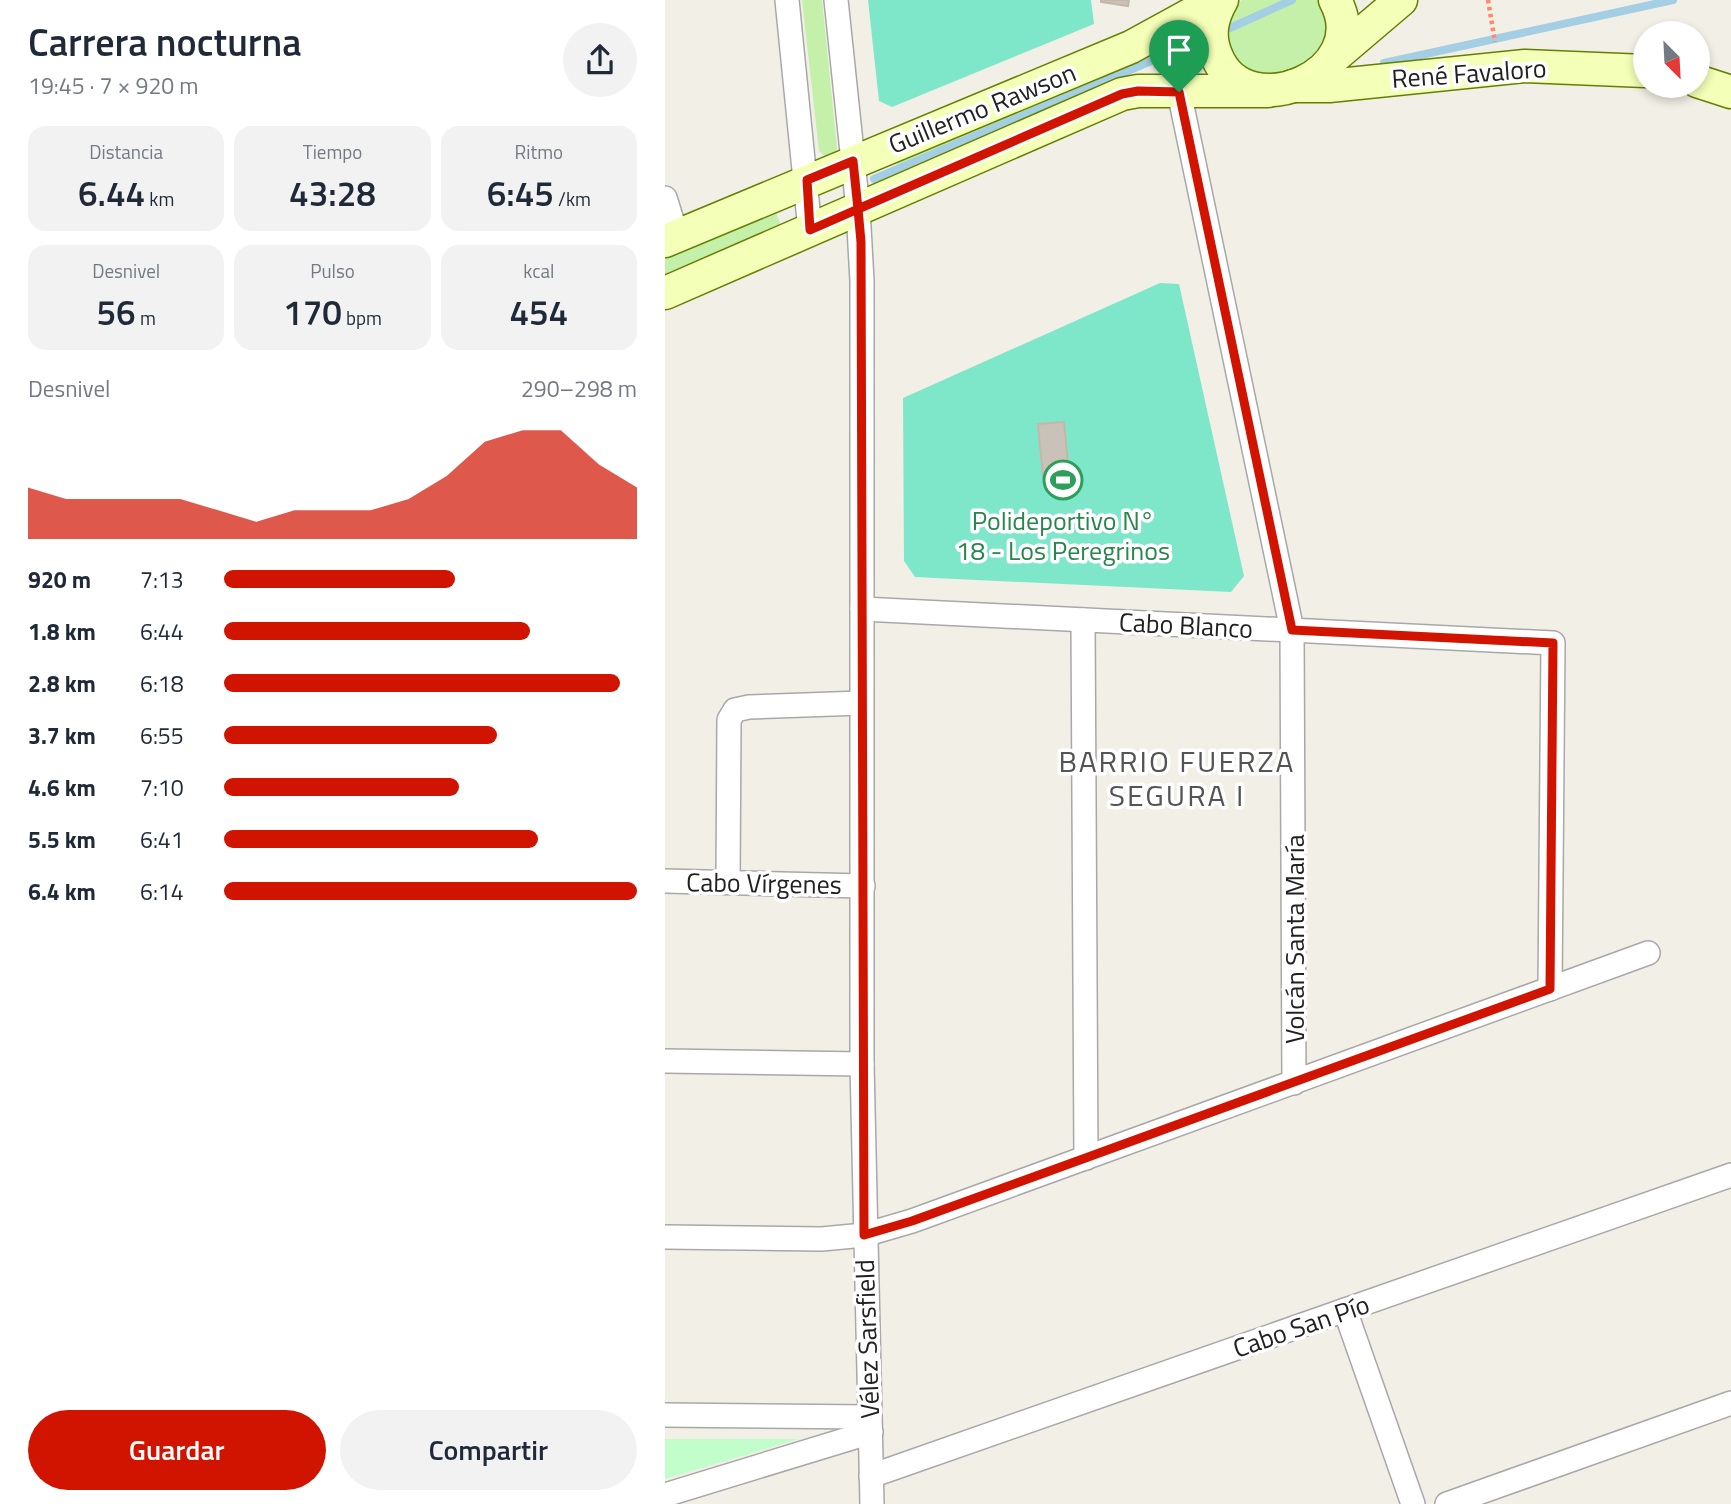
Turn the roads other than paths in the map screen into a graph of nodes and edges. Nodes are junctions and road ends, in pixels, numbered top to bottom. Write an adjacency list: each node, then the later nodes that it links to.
1 (787, 0): 13 (street)
2 (837, 0): 12 (street, Vélez Sarsfield)
3 (1219, 0): 9 (main road); 12 (main road, Guillermo Rawson)
4 (1335, 0): 6 (main road)
5 (1401, 0): 6 (main road)
6 (1335, 57): 9 (main road)
7 (1633, 70): 9 (main road, René Favaloro)
8 (1710, 86): 11 (main road)
9 (1280, 89): 10 (main road, Guillermo Rawson)
10 (1179, 92): 15 (main road, Guillermo Rawson); 21 (street, Volcán Santa María)
11 (1731, 92)
12 (853, 161): 13 (main road, Guillermo Rawson); 15 (street, Vélez Sarsfield)
13 (807, 180): 16 (street); 17 (main road, Guillermo Rawson)
14 (665, 198): 17 (street)
15 (858, 209): 16 (main road, Guillermo Rawson); 19 (street, Vélez Sarsfield)
16 (810, 230): 18 (main road, Guillermo Rawson)
17 (671, 239)
18 (665, 293)
19 (862, 609): 20 (street, Cabo Blanco); 22 (street, Vélez Sarsfield)
20 (1083, 620): 21 (street, Cabo Blanco); 31 (street)
21 (1292, 630): 27 (street, Cabo Blanco); 30 (street, Volcán Santa María)
22 (861, 703): 24 (street); 25 (street, Vélez Sarsfield)
23 (665, 881): 24 (street, Cabo Vírgenes)
24 (728, 882): 25 (street, Cabo Vírgenes)
25 (863, 886): 29 (street, Vélez Sarsfield)
26 (1648, 953): 27 (street)
27 (1550, 989): 30 (street)
28 (665, 1061): 29 (street)
29 (862, 1064): 33 (street, Vélez Sarsfield)
30 (1294, 1083): 31 (street)
31 (1086, 1158): 33 (street)
32 (1731, 1175): 35 (street, Cabo San Pío)
33 (864, 1235): 34 (street); 38 (street, Vélez Sarsfield)
34 (665, 1237)
35 (1345, 1310): 39 (street, Cabo San Pío); 42 (street)
36 (1731, 1403): 43 (street)
37 (665, 1415): 38 (street)
38 (870, 1424): 39 (street, Vélez Sarsfield); 40 (street)
39 (871, 1476): 41 (street, Vélez Sarsfield)
40 (665, 1495)
41 (871, 1504)
42 (1413, 1504)
43 (1447, 1504)

